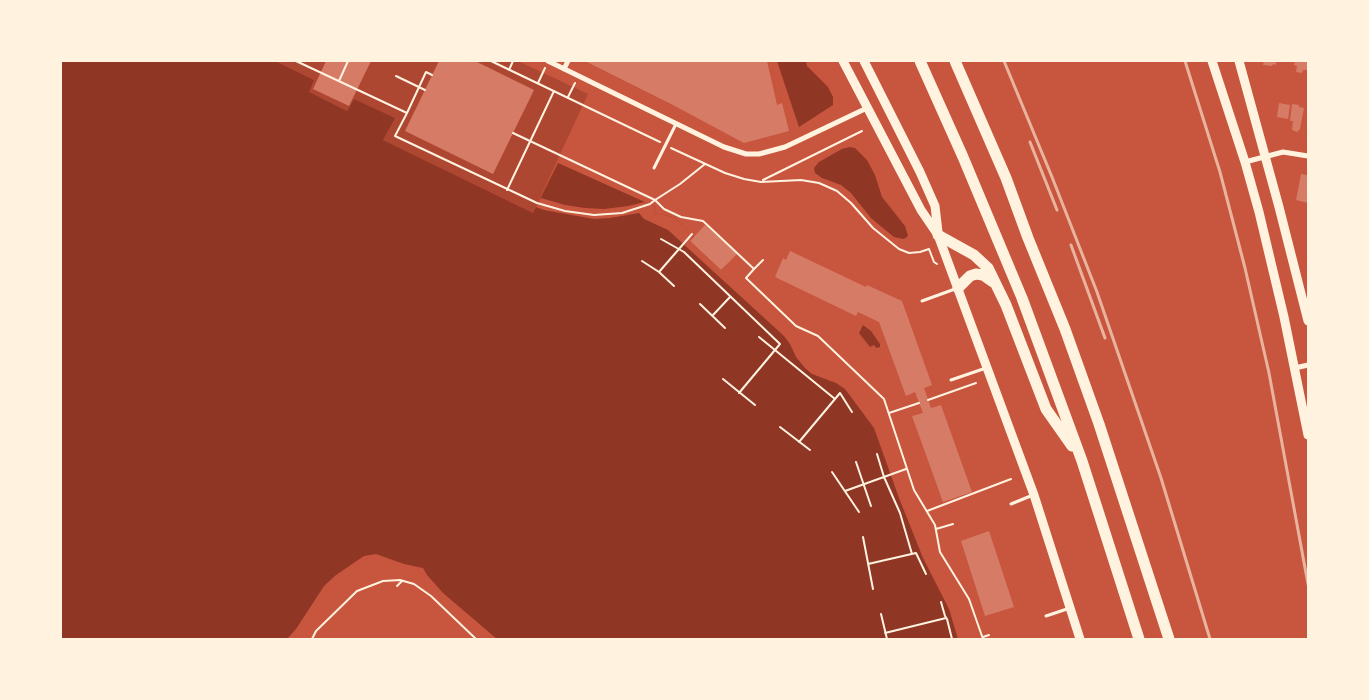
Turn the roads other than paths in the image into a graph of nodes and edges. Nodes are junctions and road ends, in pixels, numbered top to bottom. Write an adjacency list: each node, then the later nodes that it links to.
1 (548, 61): 9 (street)
2 (568, 61): 9 (street)
3 (844, 61): 10 (main road)
4 (864, 61): 16 (main road)
5 (920, 61): 26 (highway)
6 (1212, 61): 14 (main road)
7 (1239, 61): 12 (main road)
8 (955, 62): 33 (highway)
9 (564, 69): 11 (street)
10 (867, 108): 11 (street); 16 (main road)
11 (676, 123): 15 (lane)
12 (1266, 156): 13 (street); 14 (street); 20 (main road)
13 (1308, 156)
14 (1245, 162): 23 (main road)
15 (654, 168)
16 (938, 235): 17 (highway); 18 (main road)
17 (997, 285): 18 (highway); 26 (highway)
18 (958, 288): 19 (lane); 22 (main road)
19 (922, 301)
20 (1308, 321)
21 (1308, 365): 23 (street)
22 (988, 368): 24 (lane); 27 (main road)
23 (1295, 368): 25 (main road)
24 (951, 380)
25 (1308, 435)
26 (1082, 461): 32 (highway)
27 (1034, 495): 28 (lane); 29 (main road)
28 (1011, 504)
29 (1070, 608): 30 (lane); 31 (main road)
30 (1046, 616)
31 (1080, 639)
32 (1139, 639)
33 (1169, 639)

